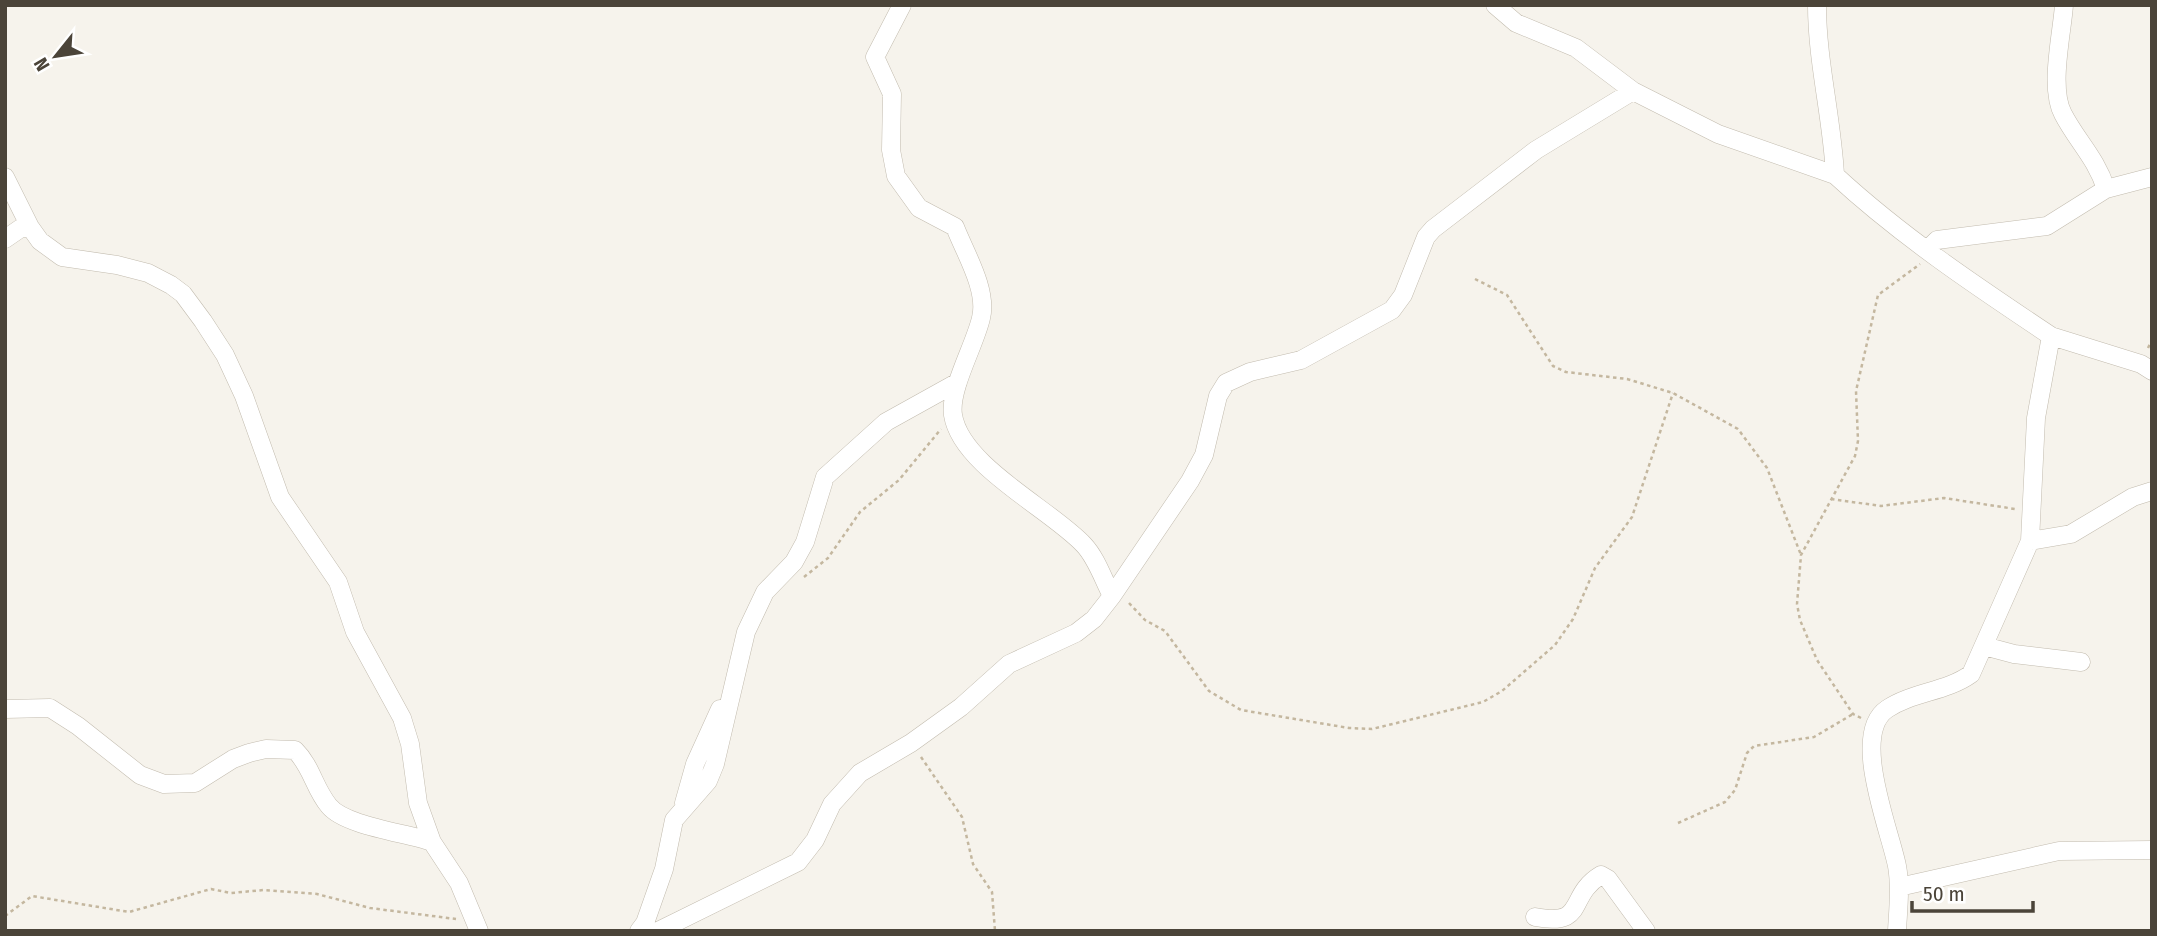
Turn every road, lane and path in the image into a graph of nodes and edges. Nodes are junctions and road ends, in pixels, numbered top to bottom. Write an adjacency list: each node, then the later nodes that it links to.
1 (902, 5): 17 (street)
2 (1496, 5): 5 (street)
3 (1817, 5): 6 (street)
4 (2064, 5): 9 (street)
5 (1633, 91): 6 (street); 26 (street)
6 (1835, 175): 12 (street)
7 (5, 177): 10 (street)
8 (2152, 177): 9 (street)
9 (2106, 189): 12 (street)
10 (30, 227): 11 (street); 34 (street)
11 (5, 239)
12 (1927, 250): 13 (street)
13 (1941, 262): 15 (street); 21 (path)
14 (1475, 279): 18 (path)
15 (2051, 336): 16 (street); 22 (street)
16 (2152, 371)
17 (958, 382): 19 (street); 40 (street)
18 (1673, 393): 24 (path); 26 (path)
19 (953, 415): 25 (path); 26 (street)
20 (2152, 491): 23 (street)
21 (1831, 499): 22 (path); 24 (path)
22 (2031, 510): 23 (street)
23 (2030, 541): 27 (street)
24 (1801, 555): 30 (path)
25 (796, 581)
26 (1115, 593): 32 (street)
27 (1984, 646): 28 (street); 31 (street)
28 (2081, 662)
29 (5, 709): 34 (street)
30 (1853, 714): 31 (path); 33 (path)
31 (1873, 724): 36 (street)
32 (912, 743): 41 (street); 42 (path)
33 (1678, 823)
34 (432, 842): 39 (street)
35 (2152, 850): 36 (street)
36 (1899, 887): 44 (street)
37 (5, 916): 39 (path)
38 (1535, 916): 43 (street)
39 (479, 930)
40 (639, 931)
41 (658, 931)
42 (995, 931)
43 (1646, 931)
44 (1898, 931)

